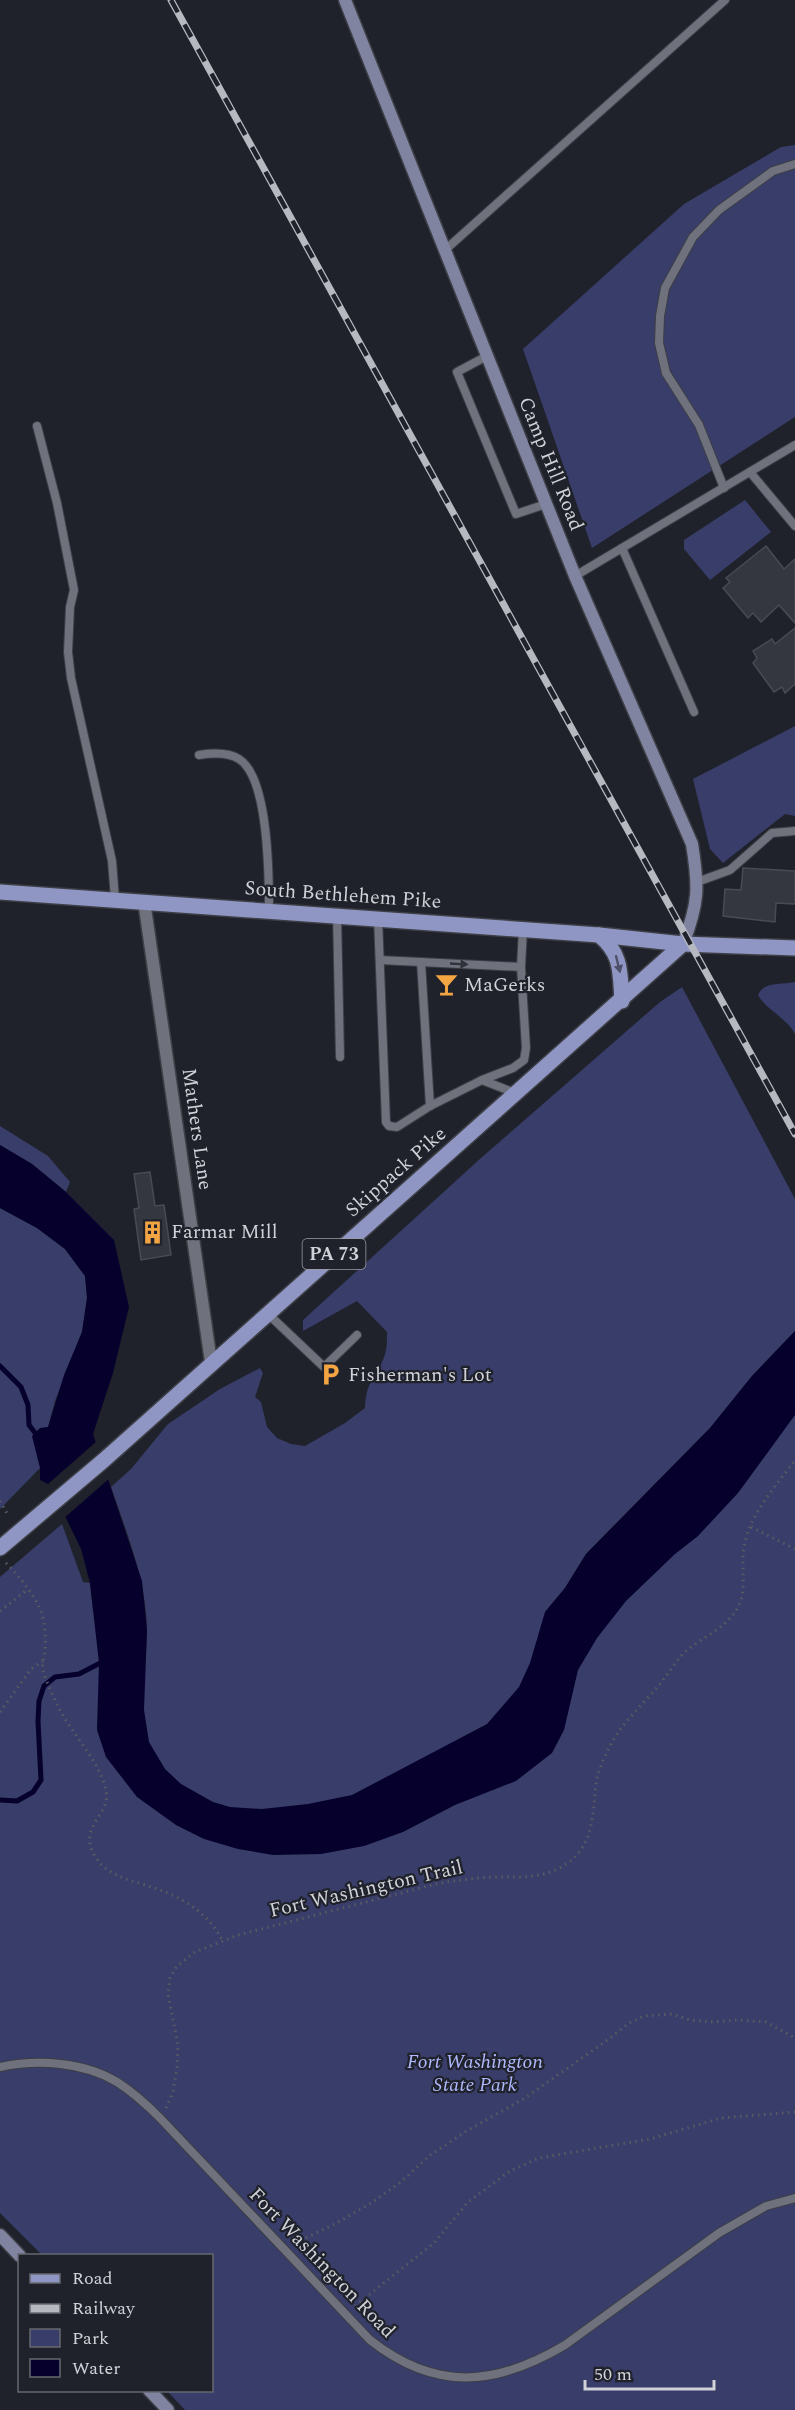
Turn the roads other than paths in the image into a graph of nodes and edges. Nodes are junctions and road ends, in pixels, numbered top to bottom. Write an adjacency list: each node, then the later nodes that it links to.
1 (345, 0): 4 (street, Camp Hill Road)
2 (725, 0): 4 (lane)
3 (795, 164): 9 (lane)
4 (445, 250): 5 (street, Camp Hill Road)
5 (487, 356): 10 (street, Camp Hill Road); 10 (lane)
6 (37, 426): 19 (lane)
7 (795, 445): 8 (lane)
8 (750, 472): 9 (lane); 11 (lane)
9 (724, 488): 12 (lane)
10 (546, 504): 13 (street, Camp Hill Road)
11 (795, 526)
12 (622, 548): 13 (lane); 14 (lane)
13 (575, 576): 17 (street, Camp Hill Road)
14 (694, 712)
15 (199, 755): 21 (lane)
16 (795, 831): 17 (lane)
17 (698, 882): 26 (street, Camp Hill Road)
18 (0, 892): 19 (main road, South Bethlehem Pike)
19 (115, 899): 20 (main road, South Bethlehem Pike)
20 (144, 901): 21 (main road, South Bethlehem Pike); 38 (street, Mathers Lane)
21 (269, 910): 22 (main road, South Bethlehem Pike)
22 (337, 915): 23 (main road, South Bethlehem Pike); 32 (lane)
23 (378, 918): 24 (main road, South Bethlehem Pike); 28 (lane)
24 (523, 929): 25 (main road, South Bethlehem Pike); 30 (lane)
25 (598, 935): 26 (main road, South Bethlehem Pike); 31 (main road, one-way to 31)
26 (683, 944): 27 (main road, South Bethlehem Pike); 31 (main road, Skippack Pike / PA 73)
27 (795, 948)
28 (380, 960): 29 (lane); 35 (lane)
29 (421, 962): 30 (lane, one-way to 30); 35 (lane)
30 (521, 967): 33 (lane)
31 (622, 1001): 34 (main road, Skippack Pike / PA 73)
32 (340, 1057)
33 (482, 1080): 34 (lane); 35 (lane)
34 (516, 1094): 36 (main road, Skippack Pike / PA 73)
35 (430, 1106)
36 (267, 1313): 37 (lane); 38 (main road, Skippack Pike / PA 73)
37 (357, 1335)
38 (212, 1362): 39 (main road, Skippack Pike / PA 73)
39 (0, 1548)
40 (0, 2067): 41 (lane, Fort Washington Road)
41 (795, 2198)
42 (0, 2235): 43 (street)
43 (18, 2254)
44 (150, 2392): 45 (street)
45 (168, 2410)

